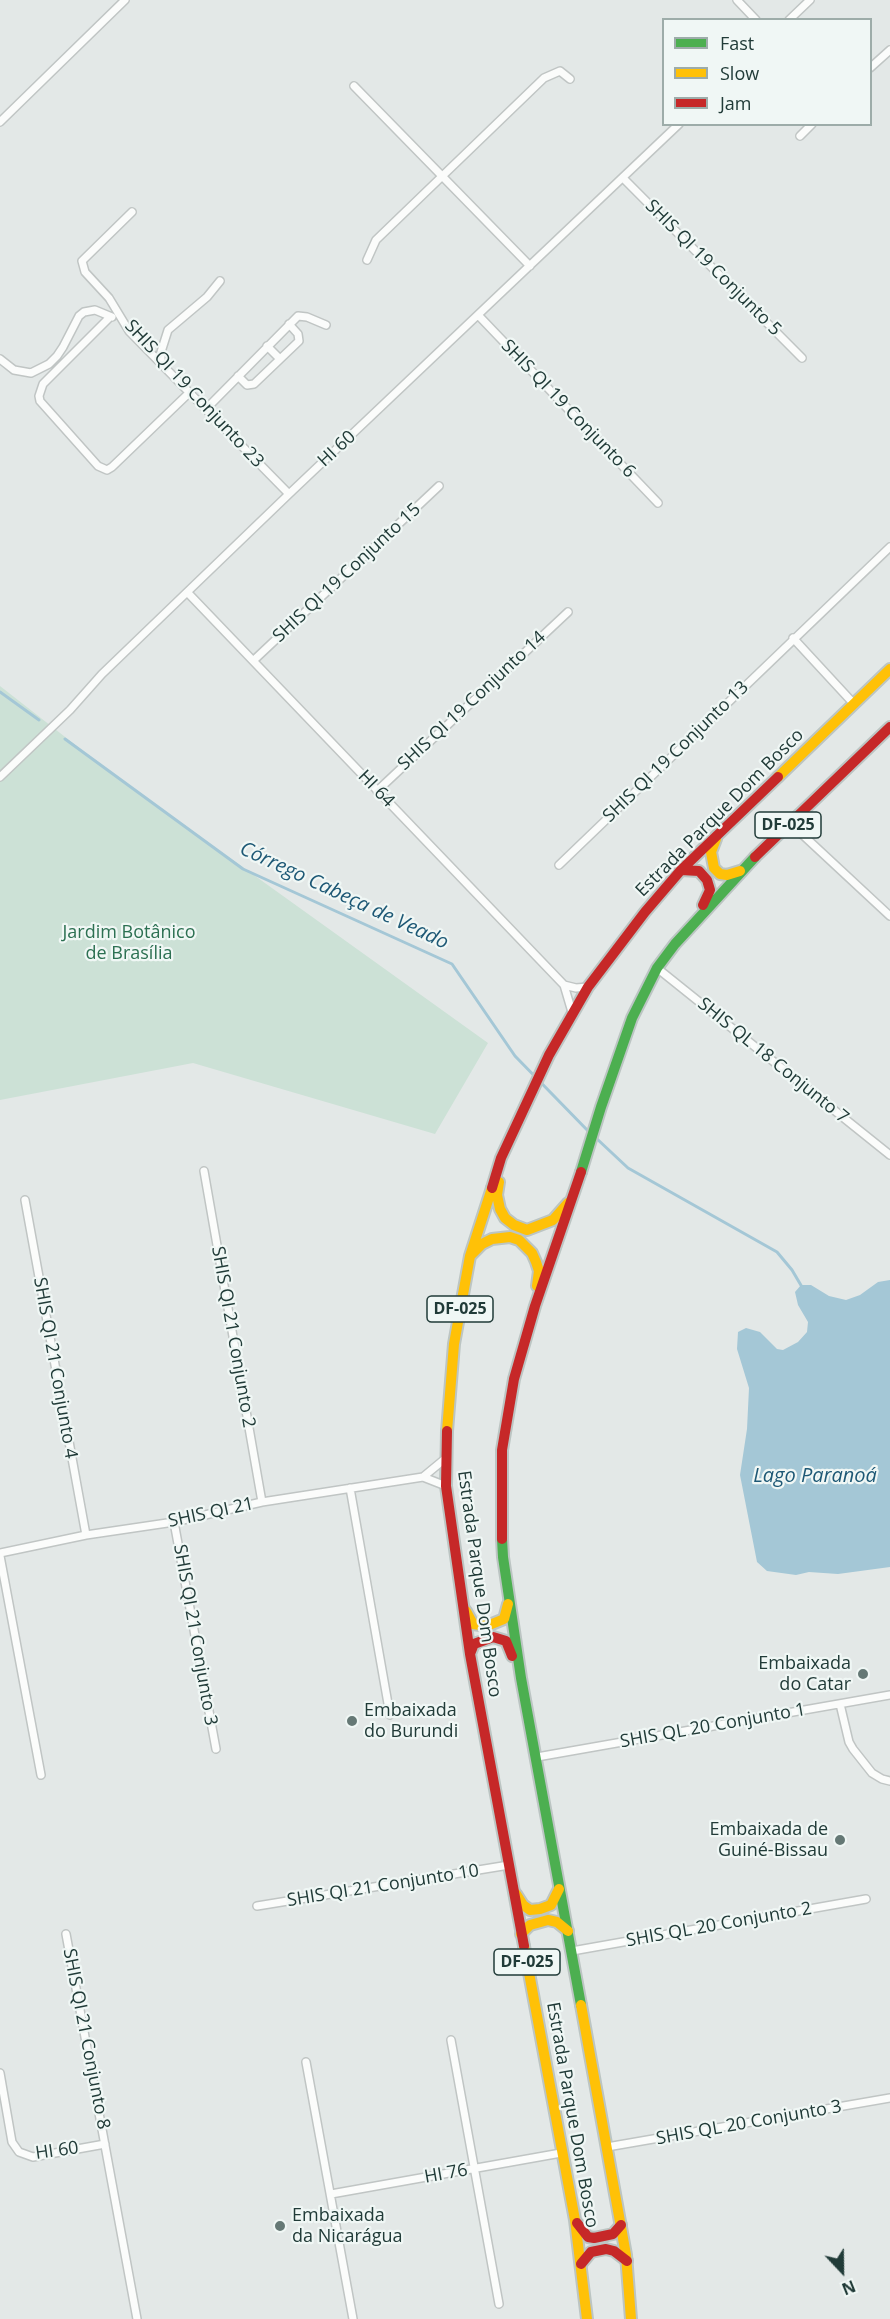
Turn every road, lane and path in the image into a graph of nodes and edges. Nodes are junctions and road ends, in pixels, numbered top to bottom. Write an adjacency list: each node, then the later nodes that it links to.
1 (125, 0): 10 (street)
2 (737, 0): 4 (street)
3 (810, 0): 5 (street)
4 (754, 18)
5 (791, 18)
6 (890, 50): 7 (street)
7 (872, 66)
8 (570, 79): 14 (street)
9 (354, 86): 14 (street)
10 (0, 122)
11 (677, 126): 15 (street, HI 60)
12 (810, 126): 13 (street)
13 (800, 136)
14 (443, 176): 17 (street); 18 (street)
15 (623, 178): 18 (street, HI 60); 27 (street, SHIS QI 19 Conjunto 5)
16 (132, 212): 22 (street, SHIS QI 19 Conjunto 23)
17 (367, 260)
18 (530, 266): 20 (street, HI 60)
19 (220, 281): 29 (street)
20 (479, 316): 34 (street, HI 60); 35 (street, SHIS QI 19 Conjunto 6)
21 (110, 317): 22 (street); 28 (street); 31 (street)
22 (123, 321): 29 (street, SHIS QI 19 Conjunto 23)
23 (289, 324): 24 (street); 25 (street); 26 (street)
24 (326, 325)
25 (267, 346): 26 (street); 30 (street)
26 (280, 358): 30 (street)
27 (802, 358)
28 (0, 359)
29 (161, 363): 31 (street, SHIS QI 19 Conjunto 23)
30 (238, 376): 32 (street)
31 (190, 392): 32 (street, SHIS QI 19 Conjunto 23)
32 (206, 409): 34 (street, SHIS QI 19 Conjunto 23)
33 (439, 486): 40 (street, SHIS QI 19 Conjunto 15)
34 (289, 494): 37 (street, HI 60)
35 (658, 503)
36 (890, 547): 39 (street, SHIS QI 19 Conjunto 13)
37 (188, 593): 40 (street, HI 64); 44 (street, HI 60)
38 (568, 612): 45 (street, SHIS QI 19 Conjunto 14)
39 (793, 638): 42 (street); 48 (street, SHIS QI 19 Conjunto 13)
40 (254, 660): 45 (street, HI 64)
41 (890, 669): 42 (main road, Estrada Parque Dom Bosco / DF-025)
42 (854, 705): 47 (main road, Estrada Parque Dom Bosco / DF-025)
43 (890, 727): 46 (main road, Estrada Parque Dom Bosco / DF-025)
44 (0, 777)
45 (377, 791): 54 (street, HI 64)
46 (790, 823): 50 (main road, Estrada Parque Dom Bosco / DF-025); 51 (street)
47 (717, 836): 49 (main road, Estrada Parque Dom Bosco / DF-025); 50 (main road)
48 (559, 865)
49 (681, 870): 52 (main road); 55 (main road, Estrada Parque Dom Bosco / DF-025)
50 (741, 871): 52 (main road, Estrada Parque Dom Bosco / DF-025)
51 (890, 916)
52 (691, 926): 53 (main road, Estrada Parque Dom Bosco / DF-025)
53 (657, 968): 57 (street, SHIS QL 18 Conjunto 7); 60 (main road, Estrada Parque Dom Bosco / DF-025)
54 (564, 985): 55 (street); 56 (street, HI 64)
55 (588, 987): 56 (main road, Estrada Parque Dom Bosco / DF-025)
56 (572, 1012): 58 (main road, Estrada Parque Dom Bosco / DF-025)
57 (890, 1155)
58 (501, 1158): 60 (main road); 62 (main road, Estrada Parque Dom Bosco / DF-025)
59 (204, 1171): 68 (street, SHIS QI 21 Conjunto 2)
60 (573, 1197): 63 (main road, Estrada Parque Dom Bosco / DF-025)
61 (25, 1200): 70 (street, SHIS QI 21 Conjunto 4)
62 (470, 1256): 63 (main road); 64 (main road, Estrada Parque Dom Bosco / DF-025)
63 (535, 1306): 72 (main road, Estrada Parque Dom Bosco / DF-025)
64 (446, 1458): 65 (street); 66 (main road, Estrada Parque Dom Bosco / DF-025)
65 (423, 1477): 66 (street, SHIS QI 21); 67 (street, SHIS QI 21)
66 (446, 1486): 73 (main road, Estrada Parque Dom Bosco / DF-025)
67 (350, 1488): 68 (street, SHIS QI 21); 78 (street)
68 (262, 1502): 69 (street, SHIS QI 21)
69 (174, 1522): 70 (street, SHIS QI 21); 79 (street, SHIS QI 21 Conjunto 3)
70 (86, 1535): 71 (street, SHIS QI 21)
71 (0, 1554): 81 (street)
72 (509, 1601): 73 (main road); 75 (main road, Estrada Parque Dom Bosco / DF-025)
73 (462, 1607): 74 (main road, Estrada Parque Dom Bosco / DF-025)
74 (470, 1654): 75 (main road); 83 (main road, Estrada Parque Dom Bosco / DF-025)
75 (521, 1678): 80 (main road, Estrada Parque Dom Bosco / DF-025)
76 (890, 1695): 77 (street, SHIS QL 20 Conjunto 1)
77 (840, 1704): 80 (street, SHIS QL 20 Conjunto 1); 82 (street)
78 (390, 1716)
79 (216, 1749)
80 (537, 1757): 84 (main road, Estrada Parque Dom Bosco / DF-025)
81 (40, 1775)
82 (890, 1781)
83 (510, 1870): 84 (main road); 86 (street, SHIS QI 21 Conjunto 10); 89 (main road, Estrada Parque Dom Bosco / DF-025)
84 (560, 1889): 87 (main road, Estrada Parque Dom Bosco / DF-025)
85 (866, 1899): 90 (street, SHIS QL 20 Conjunto 2)
86 (257, 1906)
87 (568, 1931): 89 (main road); 90 (main road, Estrada Parque Dom Bosco / DF-025)
88 (66, 1934): 95 (street, SHIS QI 21 Conjunto 8)
89 (521, 1934): 97 (main road, Estrada Parque Dom Bosco / DF-025)
90 (572, 1951): 96 (main road, Estrada Parque Dom Bosco / DF-025)
91 (451, 2040): 98 (street)
92 (306, 2062): 99 (street)
93 (0, 2073): 95 (street, HI 60)
94 (890, 2098): 96 (street, SHIS QL 20 Conjunto 3)
95 (105, 2144): 105 (street, SHIS QI 21 Conjunto 8)
96 (607, 2147): 101 (main road, Estrada Parque Dom Bosco / DF-025)
97 (561, 2153): 98 (street, HI 76); 100 (main road, Estrada Parque Dom Bosco / DF-025)
98 (473, 2169): 99 (street, HI 76); 104 (street)
99 (331, 2194): 106 (street)
100 (575, 2220): 101 (main road); 103 (main road, Estrada Parque Dom Bosco / DF-025)
101 (621, 2225): 102 (main road, Estrada Parque Dom Bosco / DF-025)
102 (627, 2261): 103 (main road); 108 (main road, Estrada Parque Dom Bosco / DF-025)
103 (581, 2264): 107 (main road, Estrada Parque Dom Bosco / DF-025)
104 (499, 2304)
105 (137, 2319)
106 (353, 2319)
107 (586, 2319)
108 (631, 2319)

